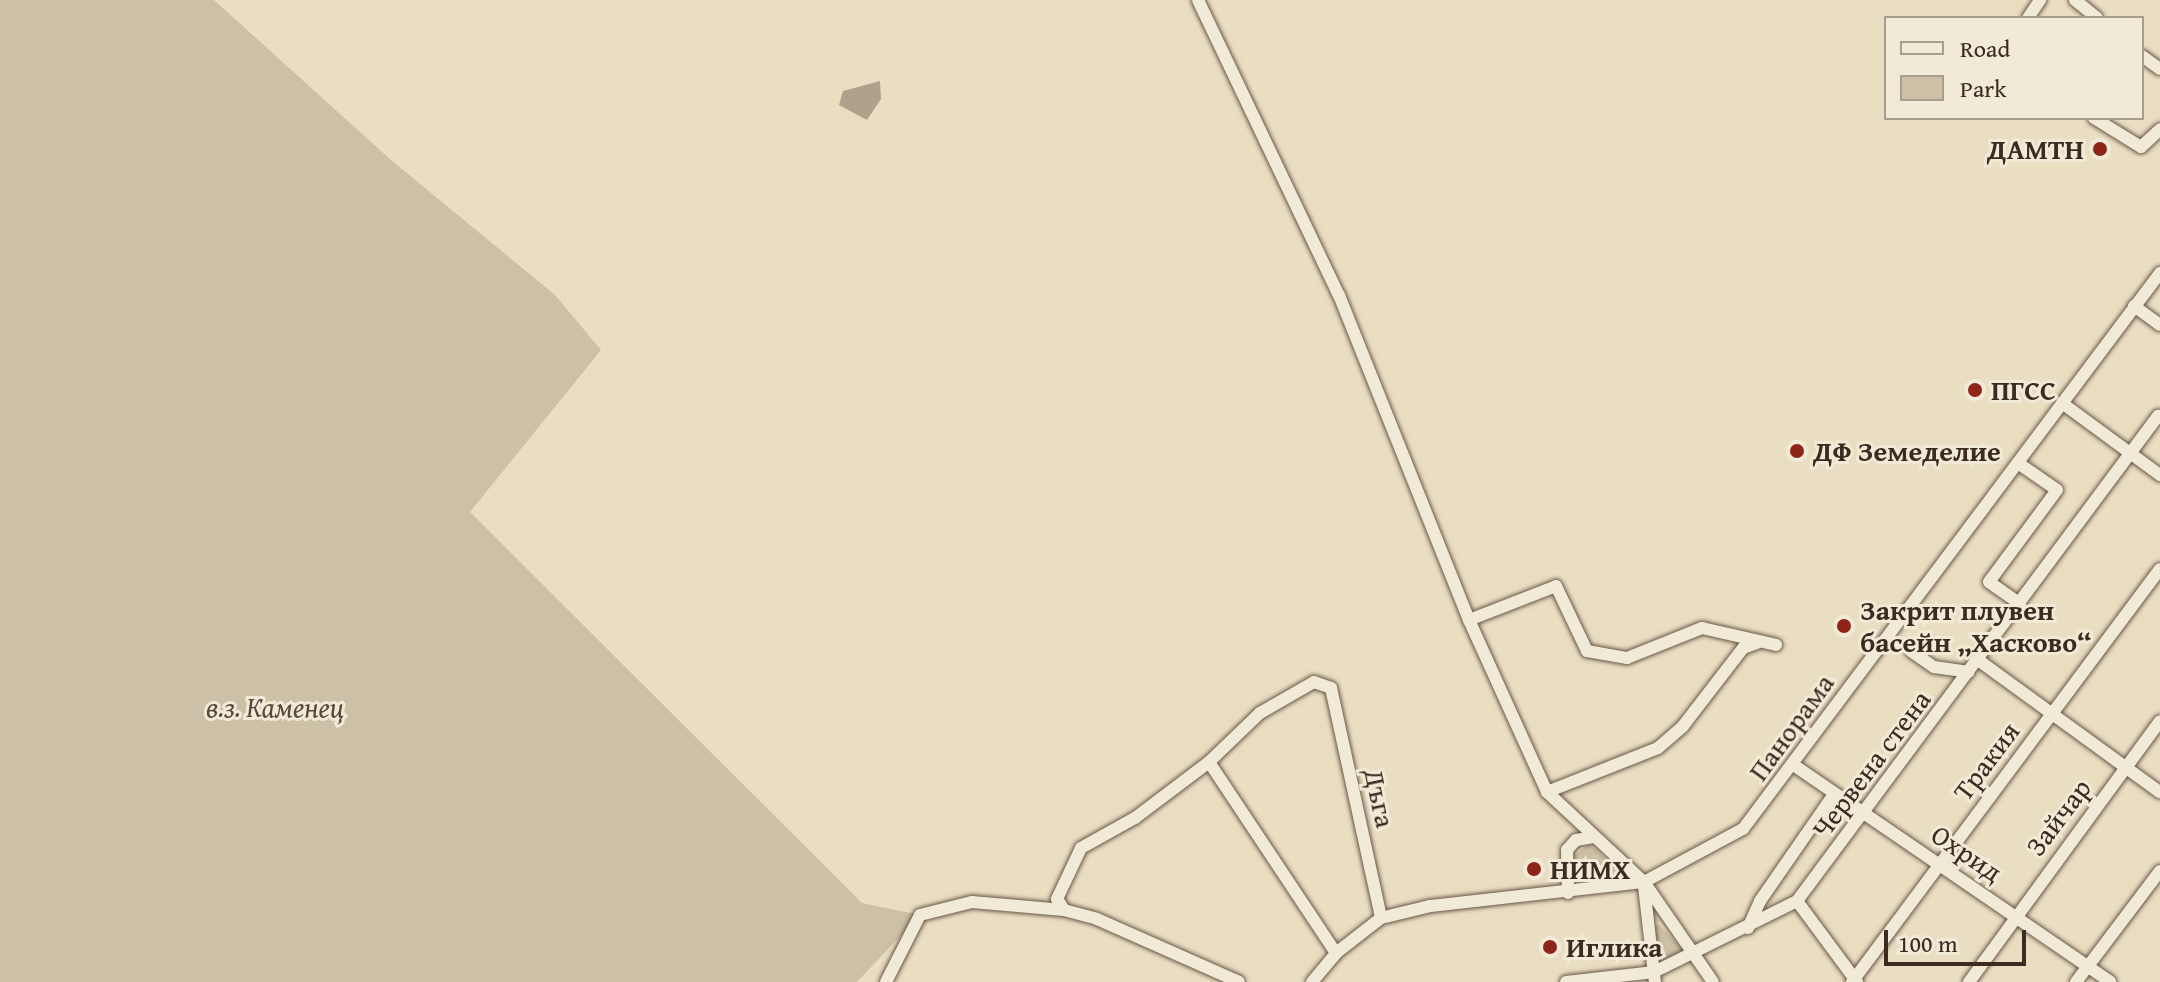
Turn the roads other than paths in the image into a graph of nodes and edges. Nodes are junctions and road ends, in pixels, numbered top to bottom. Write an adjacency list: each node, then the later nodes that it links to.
1 (1198, 0): 16 (street)
2 (2075, 0): 3 (street)
3 (2095, 16)
4 (2097, 120): 5 (street)
5 (2160, 129)
6 (2160, 273): 7 (street, Панорама)
7 (2134, 306): 8 (street); 9 (street, Панорама)
8 (2160, 325)
9 (2062, 403): 11 (street); 12 (street, Панорама)
10 (2158, 416): 11 (street, Червена стена)
11 (2131, 453): 13 (street); 15 (street, Червена стена)
12 (2018, 463): 15 (street); 25 (street, Панорама)
13 (2160, 475)
14 (2160, 569): 22 (street, Тракия)
15 (2020, 604): 20 (street, Червена стена)
16 (1469, 620): 17 (street); 27 (street)
17 (1757, 643): 18 (street); 27 (street)
18 (1776, 645)
19 (1911, 651): 21 (street)
20 (1978, 660): 21 (street, Червена стена); 22 (street)
21 (1969, 672): 30 (street, Червена стена)
22 (2052, 714): 26 (street); 32 (street, Тракия)
23 (2160, 721): 26 (street, Зайчар)
24 (1209, 762): 37 (street); 39 (street, Дъга); 41 (street)
25 (1795, 766): 29 (street, Охрид); 34 (street, Панорама)
26 (2126, 767): 28 (street); 38 (street, Зайчар)
27 (1547, 792): 31 (street)
28 (2160, 792)
29 (1834, 794): 30 (street, Охрид); 40 (street)
30 (1865, 812): 32 (street, Охрид); 36 (street, Червена стена)
31 (1594, 837): 34 (street); 35 (street)
32 (1939, 864): 38 (street, Охрид); 45 (street, Тракия)
33 (2160, 871): 43 (street)
34 (1644, 882): 35 (street, Панорама); 42 (street); 44 (street)
35 (1568, 893): 39 (street, Панорама)
36 (1797, 901): 40 (street, Червена стена); 45 (street)
37 (1064, 910): 46 (street); 47 (street)
38 (2015, 915): 43 (street, Охрид); 51 (street, Зайчар)
39 (1381, 918): 41 (street, Панорама)
40 (1748, 928): 42 (street, Червена стена)
41 (1336, 953): 48 (street, Панорама)
42 (1694, 957): 44 (street, Червена стена); 50 (street)
43 (2090, 966): 52 (street); 53 (street, Охрид)
44 (1654, 977): 49 (street, Червена стена)
45 (1855, 981)
46 (886, 982)
47 (1239, 982)
48 (1312, 982)
49 (1566, 982)
50 (1713, 982)
51 (1969, 982)
52 (2076, 982)
53 (2110, 982)

